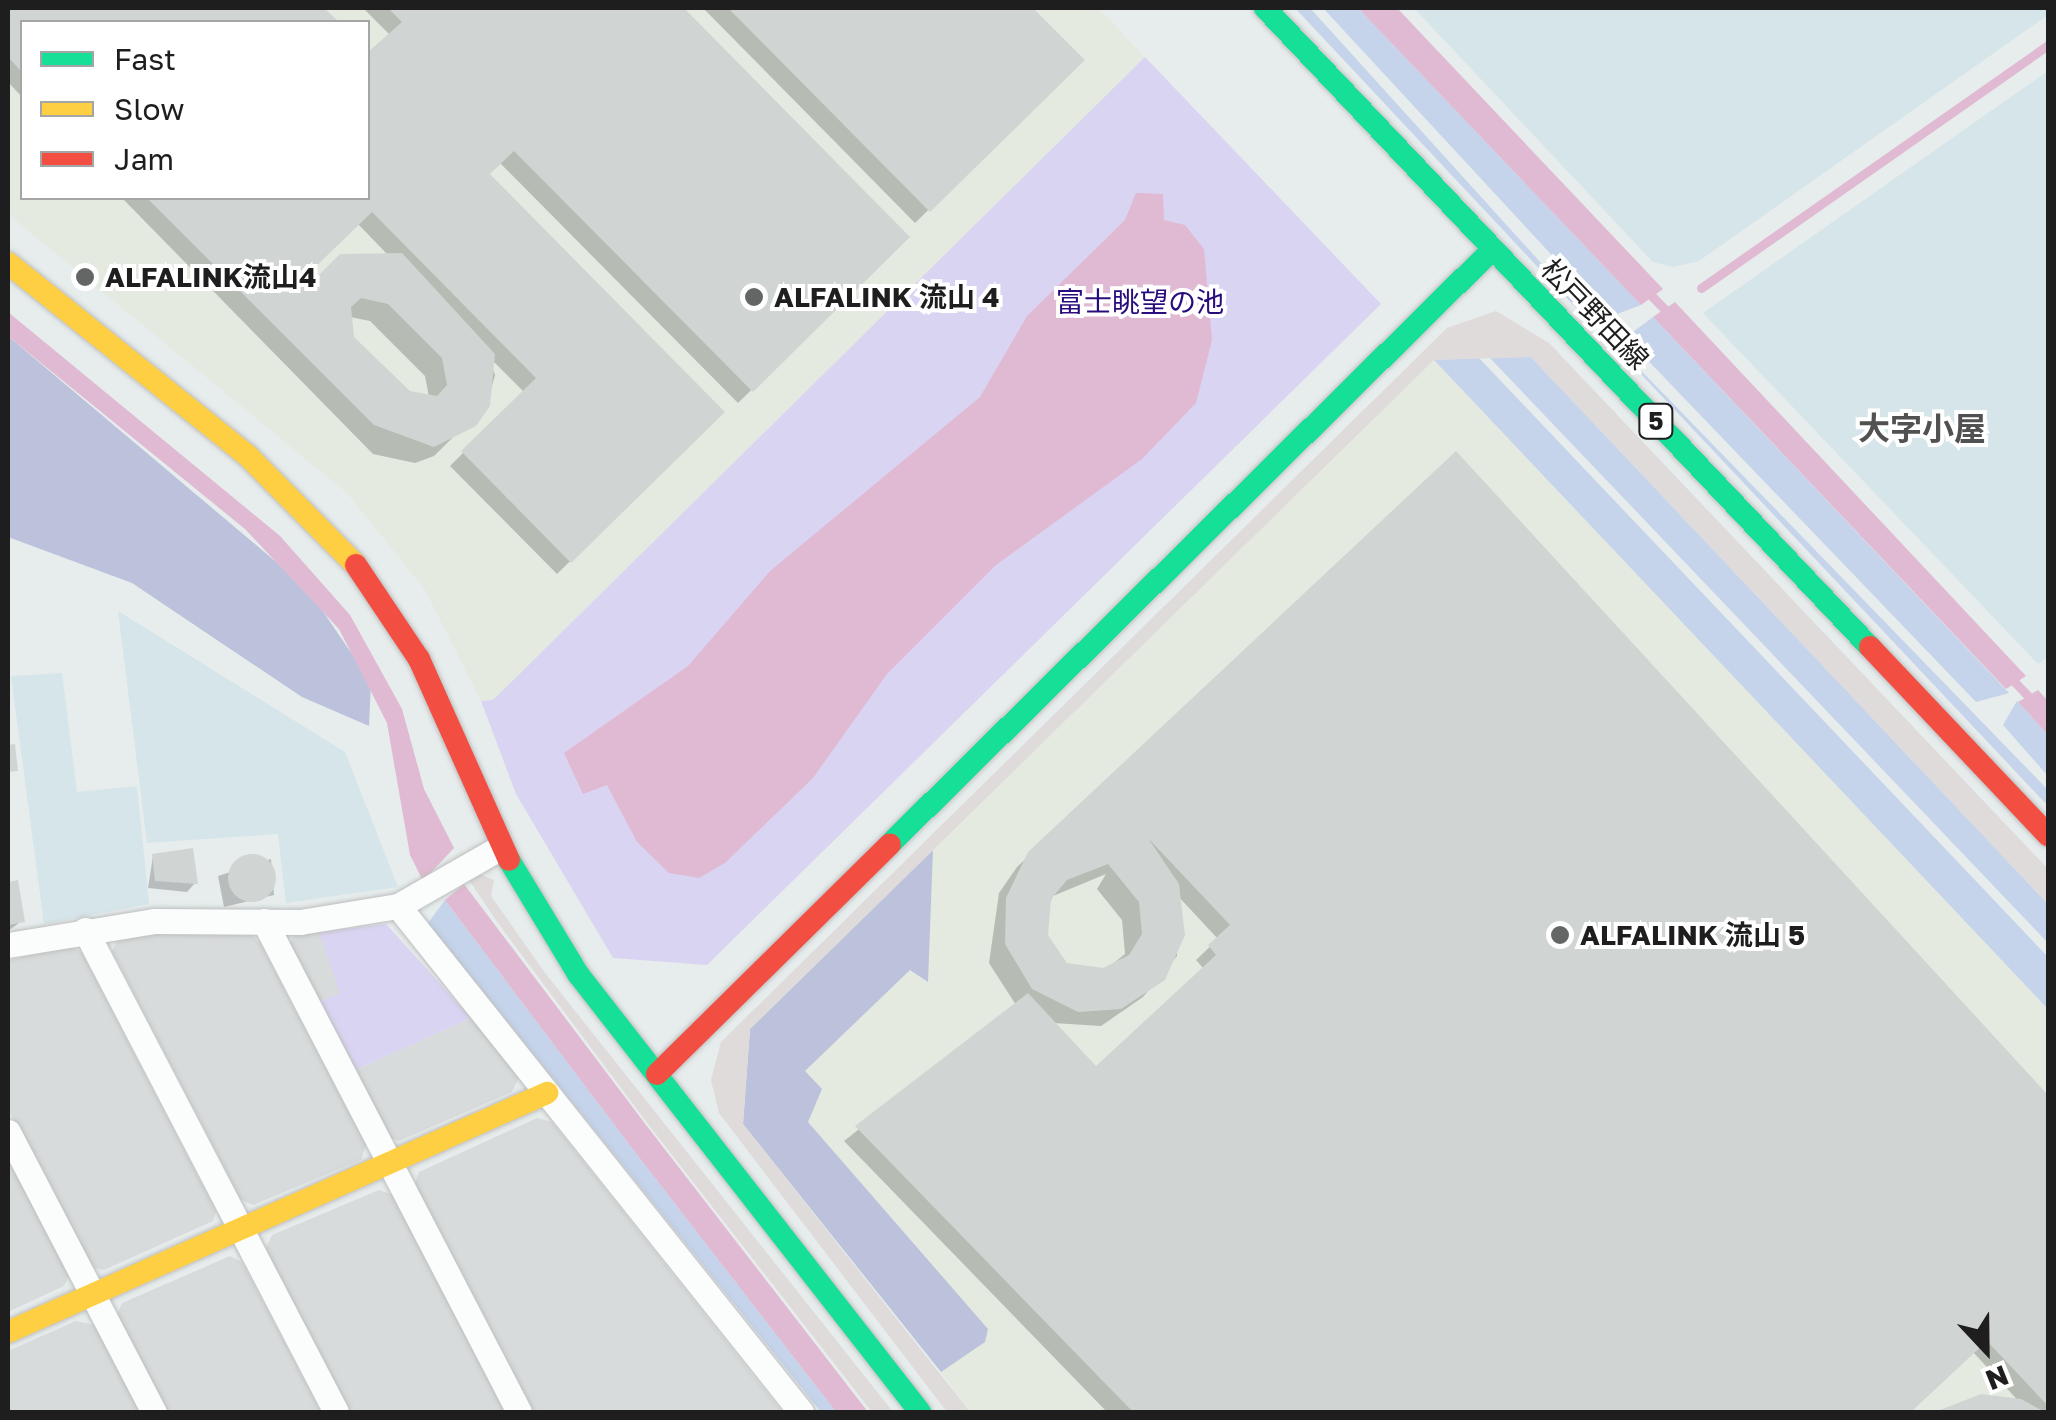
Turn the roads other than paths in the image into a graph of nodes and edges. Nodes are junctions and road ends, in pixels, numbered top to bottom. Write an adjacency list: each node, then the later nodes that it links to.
1 (1264, 8): 2 (street, 松戸野田線 / 5)
2 (1492, 250): 4 (street, 松戸野田線 / 5); 10 (street)
3 (8, 263): 5 (street)
4 (2048, 835)
5 (501, 847): 6 (street); 10 (street)
6 (398, 906): 7 (street); 11 (street)
7 (264, 921): 8 (street); 13 (street)
8 (85, 930): 9 (street); 14 (street)
9 (8, 945)
10 (656, 1074): 21 (street)
11 (547, 1093): 13 (street); 20 (street)
12 (8, 1132): 15 (street)
13 (390, 1165): 14 (street); 19 (street)
14 (240, 1230): 15 (street); 18 (street)
15 (92, 1295): 16 (street); 17 (street)
16 (8, 1332)
17 (154, 1412)
18 (336, 1412)
19 (519, 1412)
20 (801, 1412)
21 (920, 1412)

